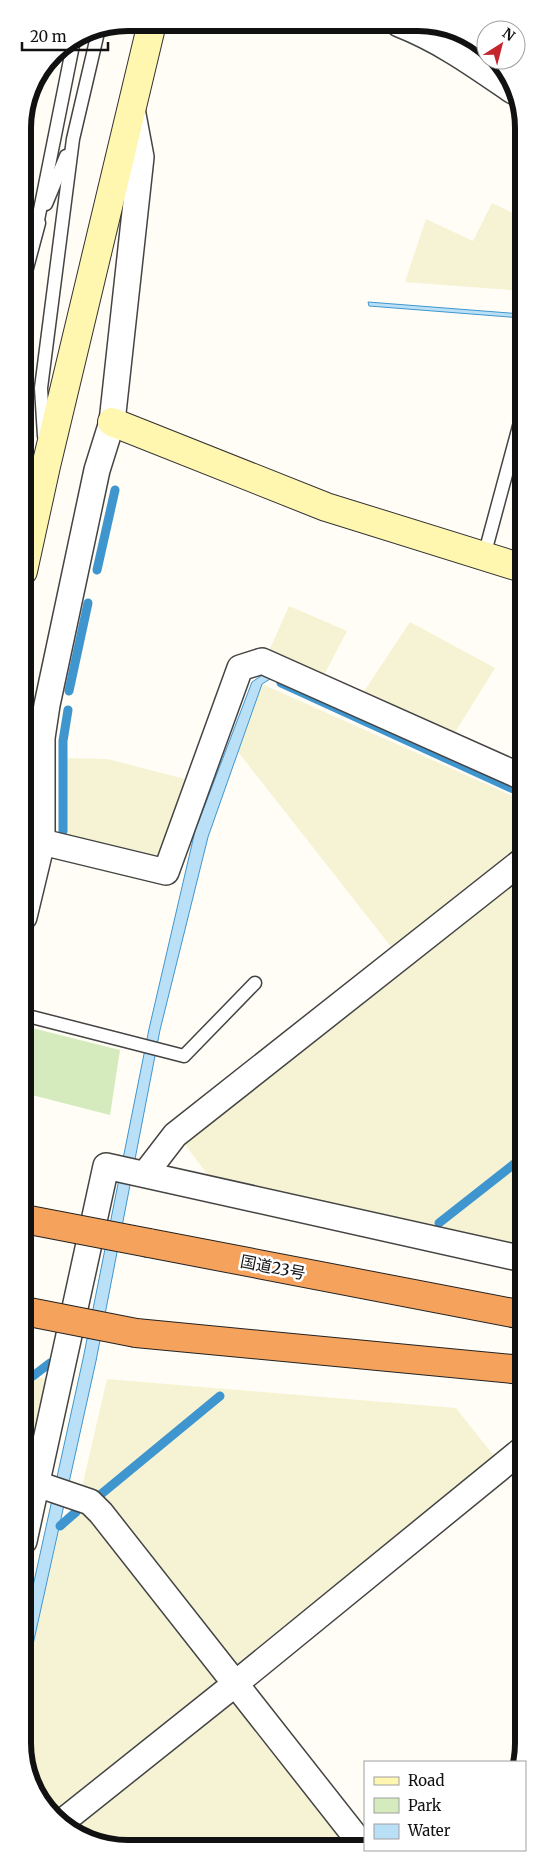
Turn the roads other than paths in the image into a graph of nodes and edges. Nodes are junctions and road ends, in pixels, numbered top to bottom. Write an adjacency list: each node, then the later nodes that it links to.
1 (150, 31): 6 (street)
2 (416, 31): 5 (street)
3 (97, 37): 7 (lane)
4 (72, 49): 8 (lane)
5 (505, 86)
6 (132, 109): 10 (street); 12 (street)
7 (73, 139): 8 (lane); 12 (lane)
8 (36, 230): 9 (lane)
9 (31, 250)
10 (112, 422): 14 (street); 17 (street)
11 (515, 441): 14 (lane)
12 (46, 466): 13 (street)
13 (31, 534)
14 (484, 556): 15 (street)
15 (515, 566)
16 (515, 774): 17 (street)
17 (42, 842): 19 (street)
18 (515, 867): 22 (street)
19 (31, 888)
20 (255, 983): 21 (lane)
21 (31, 1017)
22 (142, 1174): 24 (street); 29 (street)
23 (31, 1220): 26 (highway, 国道23号, bridge)
24 (515, 1257)
25 (31, 1312): 27 (highway, bridge)
26 (515, 1313)
27 (515, 1369)
28 (515, 1456): 31 (street)
29 (44, 1483): 30 (street); 31 (street)
30 (31, 1521)
31 (235, 1684): 32 (street); 33 (street)
32 (67, 1818)
33 (358, 1840)

